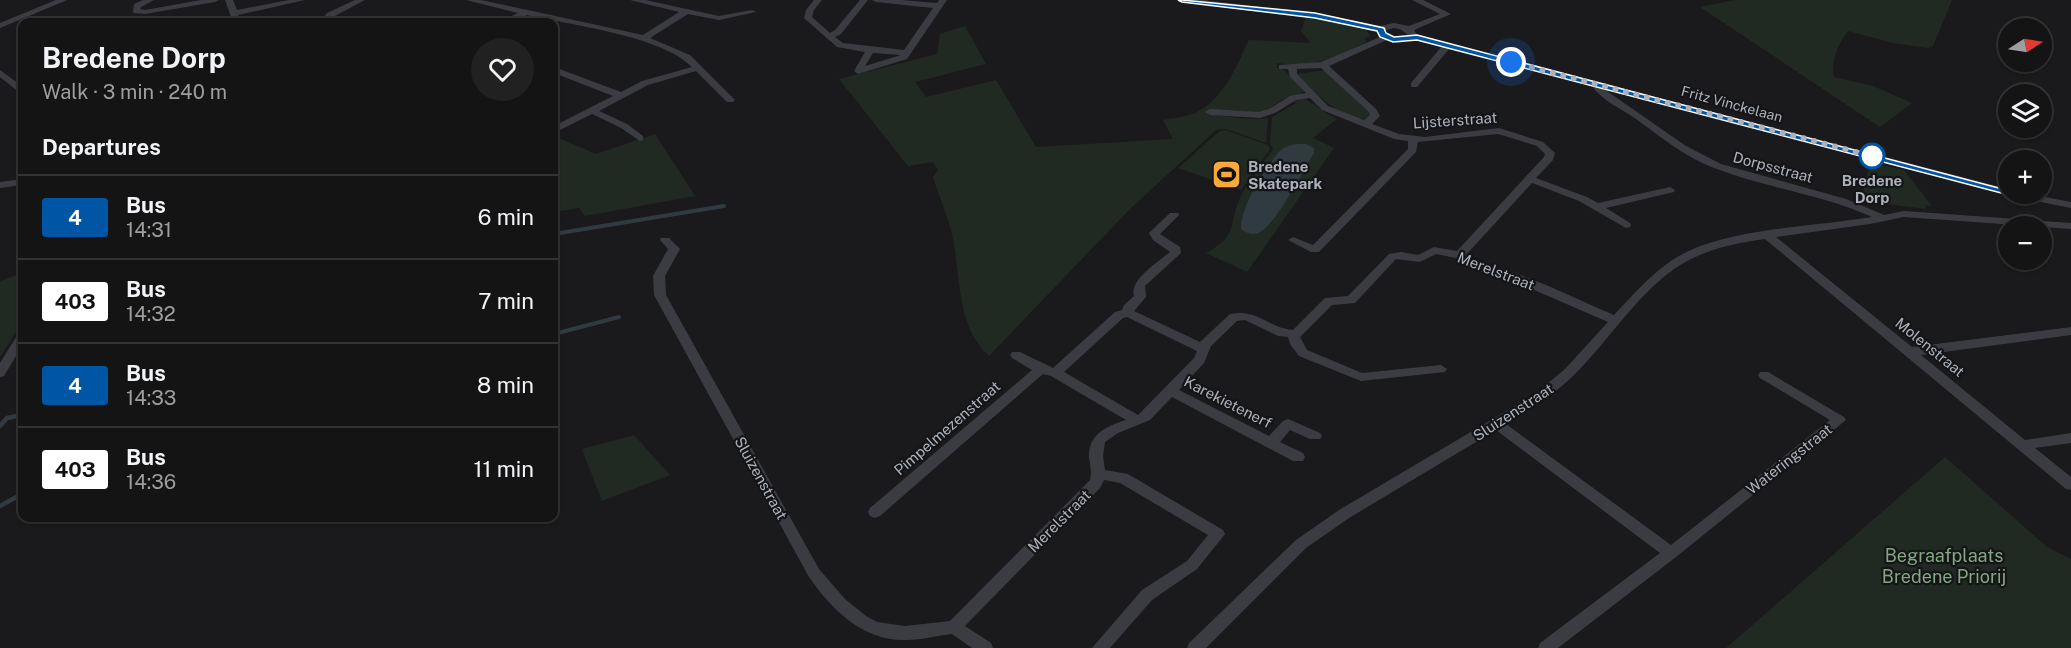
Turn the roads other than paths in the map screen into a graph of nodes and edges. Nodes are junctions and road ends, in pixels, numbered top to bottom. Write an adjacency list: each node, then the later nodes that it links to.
1 (63, 0): 22 (street)
2 (150, 0): 18 (street)
3 (215, 0): 18 (street)
4 (229, 0): 24 (street)
5 (301, 0): 24 (street)
6 (361, 0): 25 (street)
7 (470, 0): 19 (street)
8 (634, 0): 20 (street)
9 (818, 0): 33 (street)
10 (864, 0): 33 (street)
11 (876, 0): 16 (street)
12 (1181, 0): 15 (street)
13 (1275, 0): 17 (street)
14 (1416, 0): 32 (street)
15 (1197, 1): 17 (street)
16 (940, 3): 37 (street)
17 (1269, 9): 31 (street)
18 (145, 12): 23 (street)
19 (528, 12): 26 (street); 27 (street)
20 (684, 12): 21 (street); 34 (street)
21 (752, 12)
22 (19, 18)
23 (141, 18)
24 (236, 18)
25 (327, 18)
26 (515, 18)
27 (555, 18)
28 (18, 19): 30 (street)
29 (558, 19): 34 (street)
30 (0, 26)
31 (1384, 33): 32 (street); 32 (street); 38 (street)
32 (1411, 33): 35 (street, Fritz Vinckelaan)
33 (829, 37): 36 (street)
34 (644, 38): 41 (street)
35 (1448, 45): 44 (street, Fritz Vinckelaan); 45 (street)
36 (870, 50): 37 (street); 37 (street)
37 (908, 53)
38 (1323, 65): 40 (street); 52 (street)
39 (1282, 67): 40 (street)
40 (1292, 67): 48 (street, Lijsterstraat)
41 (699, 68): 47 (street); 49 (street)
42 (558, 72): 47 (street)
43 (0, 73): 46 (street)
44 (1597, 84): 59 (street, Fritz Vinckelaan); 65 (street, Dorpsstraat)
45 (1414, 85)
46 (18, 87)
47 (620, 95): 50 (street)
48 (1312, 95): 51 (street); 52 (street, Lijsterstraat)
49 (730, 100)
50 (590, 110): 53 (street); 54 (street)
51 (1210, 112)
52 (1365, 124): 55 (street, Lijsterstraat)
53 (558, 128)
54 (640, 138)
55 (1413, 140): 56 (street, Lijsterstraat); 70 (street)
56 (1530, 179): 63 (street); 71 (street, Lijsterstraat)
57 (18, 182): 58 (street)
58 (0, 184)
59 (1998, 189)
60 (1670, 190): 63 (street)
61 (2052, 201): 62 (street)
62 (2071, 205)
63 (1597, 207): 66 (street)
64 (1174, 215): 72 (street)
65 (1882, 218): 67 (street); 68 (street, Sluizenstraat)
66 (1626, 225)
67 (2071, 226)
68 (1767, 235): 73 (street, Sluizenstraat); 78 (street, Molenstraat)
69 (665, 240): 96 (street, Sluizenstraat)
70 (1293, 240)
71 (1460, 255): 73 (street, Merelstraat); 75 (street, Merelstraat)
72 (1128, 313): 77 (street); 81 (street, Pimpelmezenstraat)
73 (1617, 321): 86 (street, Sluizenstraat)
74 (2071, 331): 78 (street)
75 (1293, 334): 77 (street, Merelstraat); 80 (street)
76 (18, 344): 82 (street)
77 (1202, 348): 84 (street, Merelstraat)
78 (1909, 352): 90 (street, Molenstraat)
79 (1016, 355): 81 (street)
80 (1441, 369)
81 (1048, 371): 85 (street); 94 (street, Pimpelmezenstraat)
82 (0, 373)
83 (1764, 375): 95 (street, Wateringstraat)
84 (1169, 390): 85 (street, Merelstraat); 89 (street, Karekietenerf)
85 (1138, 421): 92 (street, Merelstraat)
86 (1497, 424): 95 (street); 99 (street, Sluizenstraat)
87 (1315, 436): 89 (street, Karekietenerf)
88 (2071, 438): 90 (street)
89 (1271, 443): 91 (street, Karekietenerf)
90 (2022, 445): 93 (street, Molenstraat)
91 (1298, 457)
92 (1099, 474): 96 (street, Merelstraat); 98 (street)
93 (2071, 485)
94 (875, 513)
95 (1671, 553): 100 (street, Wateringstraat)
96 (954, 627): 97 (street)
97 (985, 648)
98 (1100, 648)
99 (1195, 648)
100 (1546, 648)

